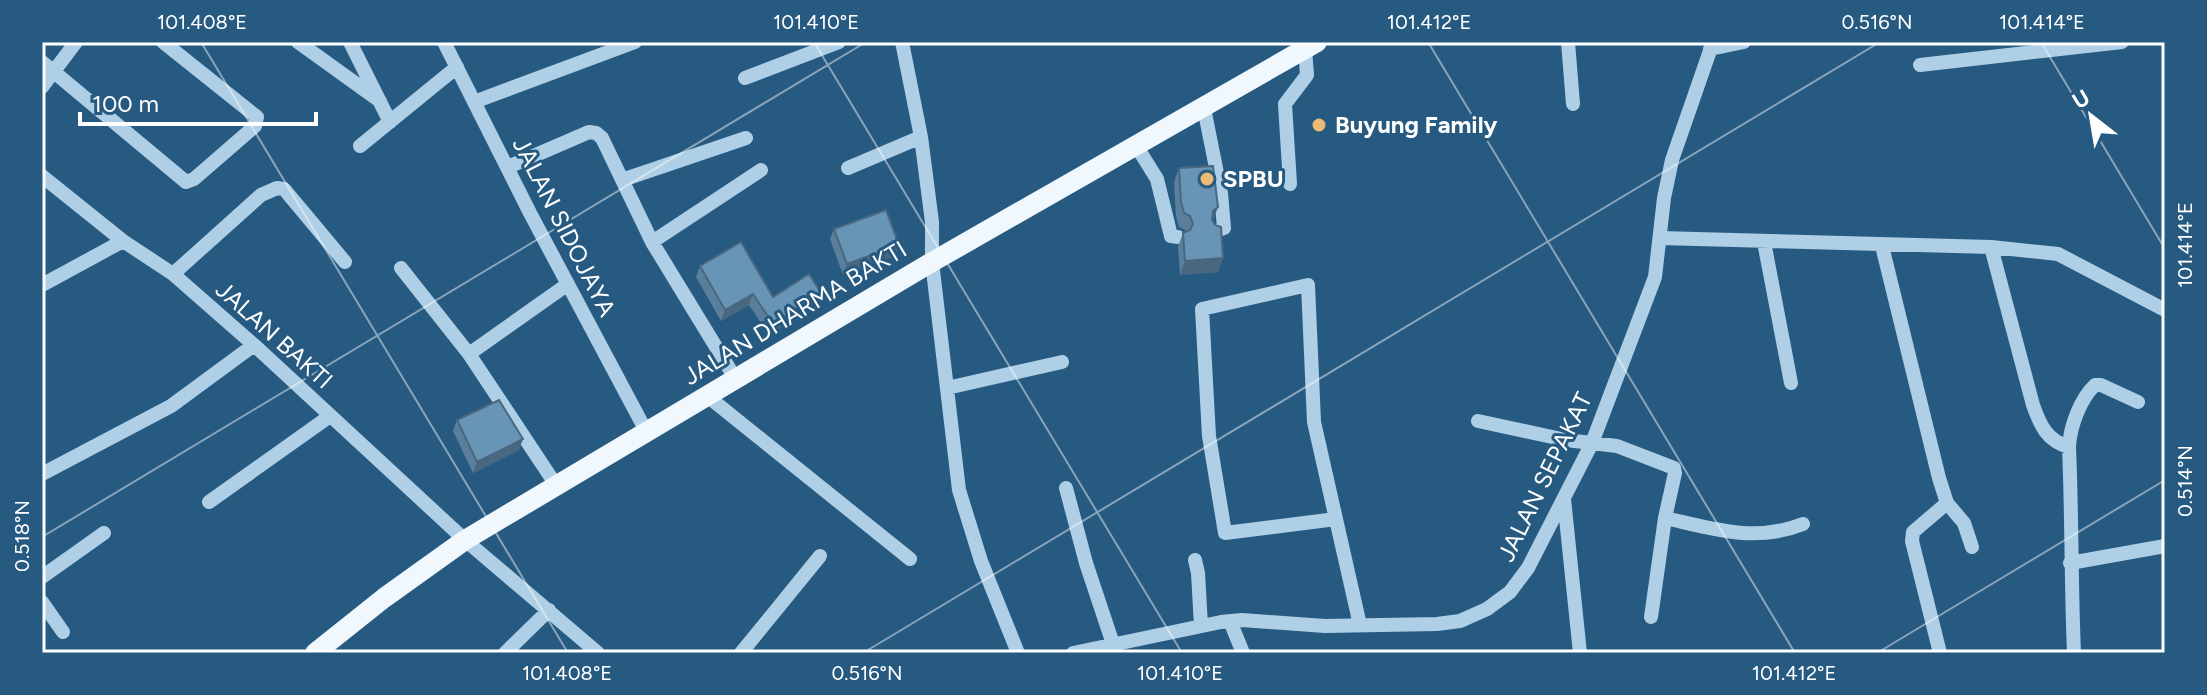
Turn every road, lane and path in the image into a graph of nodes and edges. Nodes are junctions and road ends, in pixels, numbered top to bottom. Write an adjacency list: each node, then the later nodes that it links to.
1 (76, 42): 17 (street)
2 (163, 42): 17 (street)
3 (298, 42): 21 (street)
4 (350, 42): 21 (street)
5 (444, 42): 18 (street, JALAN SIDOJAYA)
6 (839, 42): 19 (street)
7 (902, 42): 26 (street)
8 (1568, 42): 23 (street)
9 (1744, 42): 13 (street)
10 (1986, 42): 15 (street)
11 (2122, 42): 15 (street)
12 (630, 43): 22 (street)
13 (1712, 45): 38 (street, JALAN SEPAKAT)
14 (1311, 46): 24 (main road, JALAN DHARMA BAKTI); 35 (street)
15 (1986, 58): 16 (street)
16 (1920, 65)
17 (48, 66): 20 (street)
18 (457, 67): 22 (street, JALAN SIDOJAYA); 25 (street)
19 (745, 78)
20 (42, 87)
21 (380, 101): 25 (street)
22 (474, 102): 30 (street, JALAN SIDOJAYA)
23 (1573, 104)
24 (1204, 108): 29 (main road, JALAN DHARMA BAKTI); 36 (street)
25 (390, 122): 28 (street)
26 (921, 137): 31 (street); 45 (street)
27 (746, 138): 34 (street)
28 (360, 146)
29 (1137, 147): 37 (street); 45 (main road, JALAN DHARMA BAKTI)
30 (508, 167): 34 (street); 48 (street, JALAN SIDOJAYA)
31 (848, 168)
32 (761, 170): 40 (street)
33 (42, 176): 39 (street, JALAN BAKTI)
34 (622, 180): 40 (street)
35 (1290, 184)
36 (1216, 231)
37 (1178, 237)
38 (1660, 238): 41 (street); 62 (street, JALAN SEPAKAT)
39 (123, 241): 47 (street, JALAN BAKTI); 49 (street)
40 (652, 242): 54 (street)
41 (1764, 242): 42 (street); 55 (street)
42 (1882, 246): 43 (street); 69 (street)
43 (1991, 247): 50 (street); 63 (street)
44 (345, 262): 47 (street)
45 (932, 262): 54 (main road, JALAN DHARMA BAKTI); 56 (street)
46 (401, 268): 52 (street)
47 (173, 274): 51 (street, JALAN BAKTI)
48 (568, 284): 52 (street); 61 (street, JALAN SIDOJAYA)
49 (42, 285)
50 (2165, 310)
51 (254, 345): 59 (street, JALAN BAKTI); 64 (street)
52 (469, 354): 65 (street)
53 (1062, 362): 56 (street)
54 (735, 378): 57 (main road, JALAN DHARMA BAKTI)
55 (1791, 383)
56 (947, 388): 95 (street)
57 (706, 395): 61 (main road, JALAN DHARMA BAKTI); 78 (street)
58 (2138, 402): 63 (street)
59 (330, 416): 68 (street); 74 (street, JALAN BAKTI)
60 (1478, 421): 62 (street)
61 (646, 431): 65 (main road, JALAN DHARMA BAKTI)
62 (1592, 443): 67 (street, JALAN SEPAKAT); 70 (street)
63 (2069, 447): 80 (street)
64 (42, 474)
65 (556, 485): 74 (main road, JALAN DHARMA BAKTI)
66 (1066, 488): 90 (street)
67 (1564, 499): 86 (street, JALAN SEPAKAT); 99 (street)
68 (209, 502)
69 (1947, 503): 75 (street); 100 (street)
70 (1665, 518): 72 (street); 84 (street)
71 (1336, 519): 71 (street); 86 (street)
72 (1803, 524)
73 (104, 533): 81 (street)
74 (465, 540): 83 (street, JALAN BAKTI); 91 (main road, JALAN DHARMA BAKTI)
75 (1972, 547)
76 (2163, 551): 80 (street)
77 (820, 556): 94 (street)
78 (910, 559)
79 (1195, 560): 87 (street)
80 (2070, 563): 101 (street)
81 (42, 577)
82 (42, 602): 88 (street)
83 (549, 610): 92 (street); 93 (street, JALAN BAKTI)
84 (1651, 617)
85 (1230, 621): 86 (street, JALAN SEPAKAT); 87 (street, JALAN SEPAKAT); 98 (street)
86 (1360, 625)
87 (1201, 626): 89 (street, JALAN SEPAKAT)
88 (63, 632)
89 (1142, 638): 90 (street, JALAN SEPAKAT); 97 (street)
90 (1113, 644): 96 (street, JALAN SEPAKAT)
91 (315, 653)
92 (505, 653)
93 (598, 653)
94 (741, 653)
95 (1018, 653)
96 (1073, 653)
97 (1149, 653)
98 (1243, 653)
99 (1580, 653)
100 (1940, 653)
101 (2074, 653)

